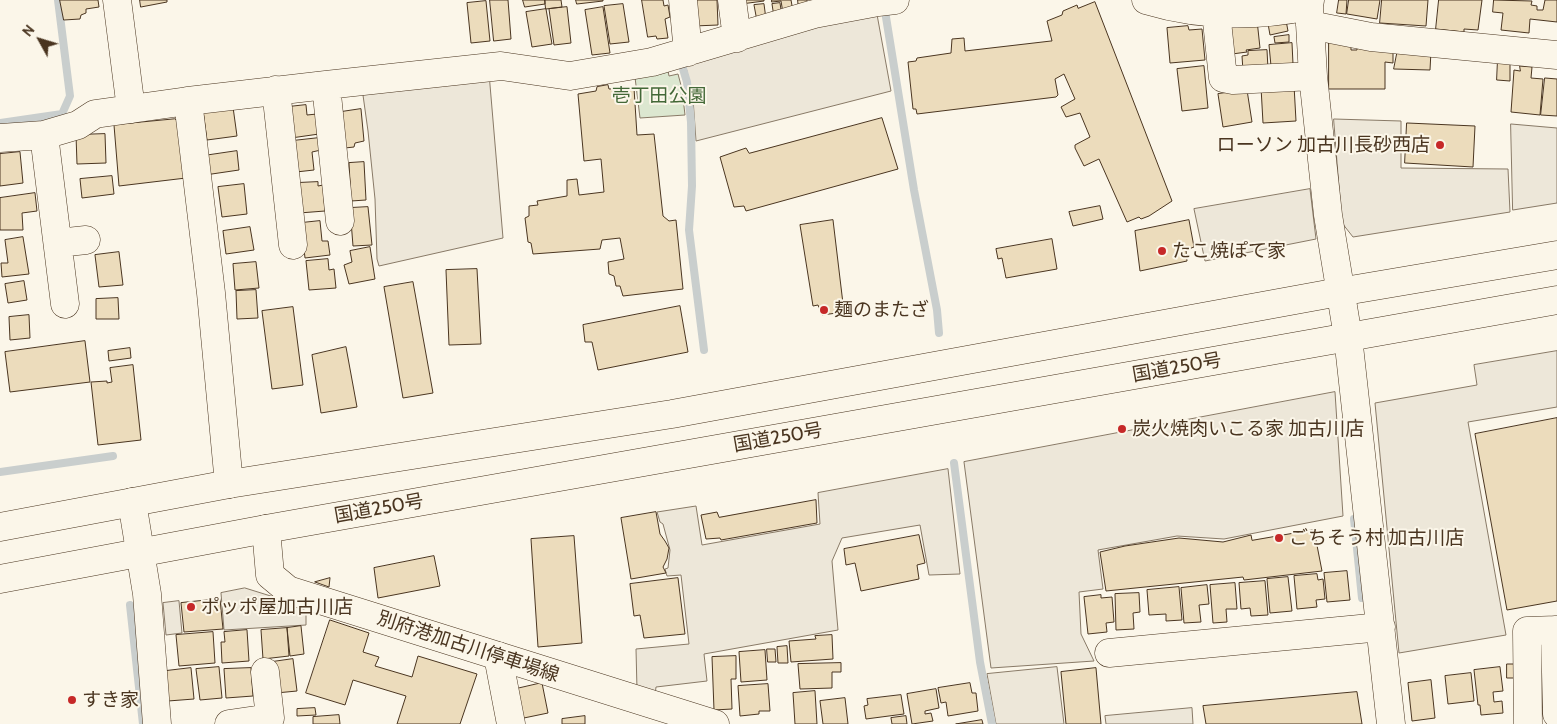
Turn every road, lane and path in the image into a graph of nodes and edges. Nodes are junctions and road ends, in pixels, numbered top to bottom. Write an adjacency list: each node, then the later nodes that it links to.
1 (117, 0): 15 (main road)
2 (683, 0): 9 (main road)
3 (732, 0): 8 (main road)
4 (895, 0): 8 (main road)
5 (1146, 0): 7 (main road)
6 (1310, 10): 7 (main road); 10 (main road); 11 (main road)
7 (1216, 12): 11 (main road)
8 (737, 38): 9 (main road)
9 (688, 52): 12 (main road)
10 (1557, 55)
11 (1313, 76): 23 (main road)
12 (326, 85): 13 (main road); 18 (main road)
13 (276, 90): 14 (main road); 21 (main road)
14 (188, 101): 15 (main road); 27 (main road)
15 (131, 109): 16 (main road)
16 (44, 135): 17 (main road); 20 (main road)
17 (0, 138)
18 (340, 221)
19 (86, 240): 20 (main road)
20 (58, 243): 25 (main road)
21 (293, 245)
22 (1557, 255): 23 (main road)
23 (1340, 292): 26 (main road); 27 (main road)
24 (1557, 300): 26 (main road, 国道250号)
25 (65, 304)
26 (1348, 337): 30 (main road, 国道250号); 33 (main road)
27 (229, 484): 28 (main road)
28 (132, 502): 29 (main road); 31 (main road)
29 (0, 527)
30 (266, 529): 31 (main road, 国道250号); 36 (main road, 別府港加古川停車場線)
31 (141, 554): 32 (main road, 国道250号); 39 (main road)
32 (0, 579)
33 (1381, 627): 35 (main road); 43 (main road)
34 (1556, 630): 38 (main road); 44 (main road)
35 (1109, 653)
36 (498, 656): 41 (main road); 42 (main road, 別府港加古川停車場線)
37 (265, 672): 40 (main road)
38 (1557, 714)
39 (157, 724)
40 (228, 724)
41 (511, 724)
42 (716, 724)
43 (1391, 724)
44 (1528, 724)

